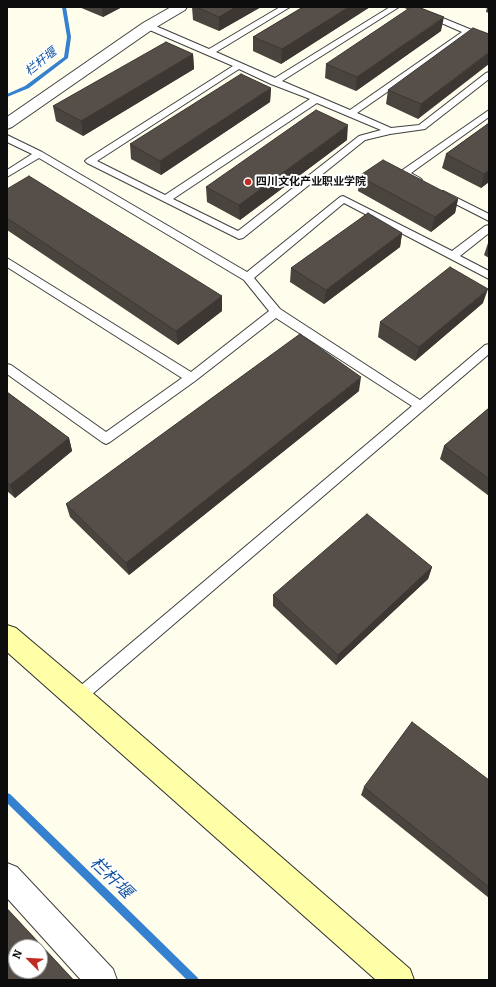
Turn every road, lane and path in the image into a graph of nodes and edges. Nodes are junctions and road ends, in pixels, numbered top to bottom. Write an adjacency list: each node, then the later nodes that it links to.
1 (180, 7): 5 (street)
2 (286, 7): 8 (lane)
3 (394, 7): 11 (lane)
4 (409, 7): 6 (lane)
5 (148, 26): 8 (lane); 15 (street)
6 (469, 31): 7 (lane); 14 (lane)
7 (489, 40)
8 (209, 53): 9 (lane)
9 (238, 66): 11 (lane); 22 (lane)
10 (489, 75): 16 (lane)
11 (274, 82): 12 (lane)
12 (315, 100): 14 (lane); 22 (lane)
13 (489, 113): 20 (lane)
14 (350, 114): 16 (lane)
15 (7, 124)
16 (390, 131): 22 (lane)
17 (7, 138): 18 (lane)
18 (39, 154): 19 (lane); 28 (lane)
19 (7, 174)
20 (424, 183)
21 (437, 190): 23 (lane)
22 (166, 199)
23 (489, 218)
24 (489, 228): 25 (lane)
25 (453, 256): 27 (lane); 28 (lane)
26 (7, 262): 32 (lane)
27 (489, 275)
28 (248, 277): 29 (lane)
29 (276, 312): 32 (lane); 33 (lane)
30 (489, 348): 33 (lane)
31 (7, 368): 32 (lane)
32 (191, 378)
33 (421, 406): 35 (lane)
34 (7, 636): 35 (street)
35 (78, 697): 38 (street)
36 (7, 877): 37 (street)
37 (102, 980)
38 (399, 980)

